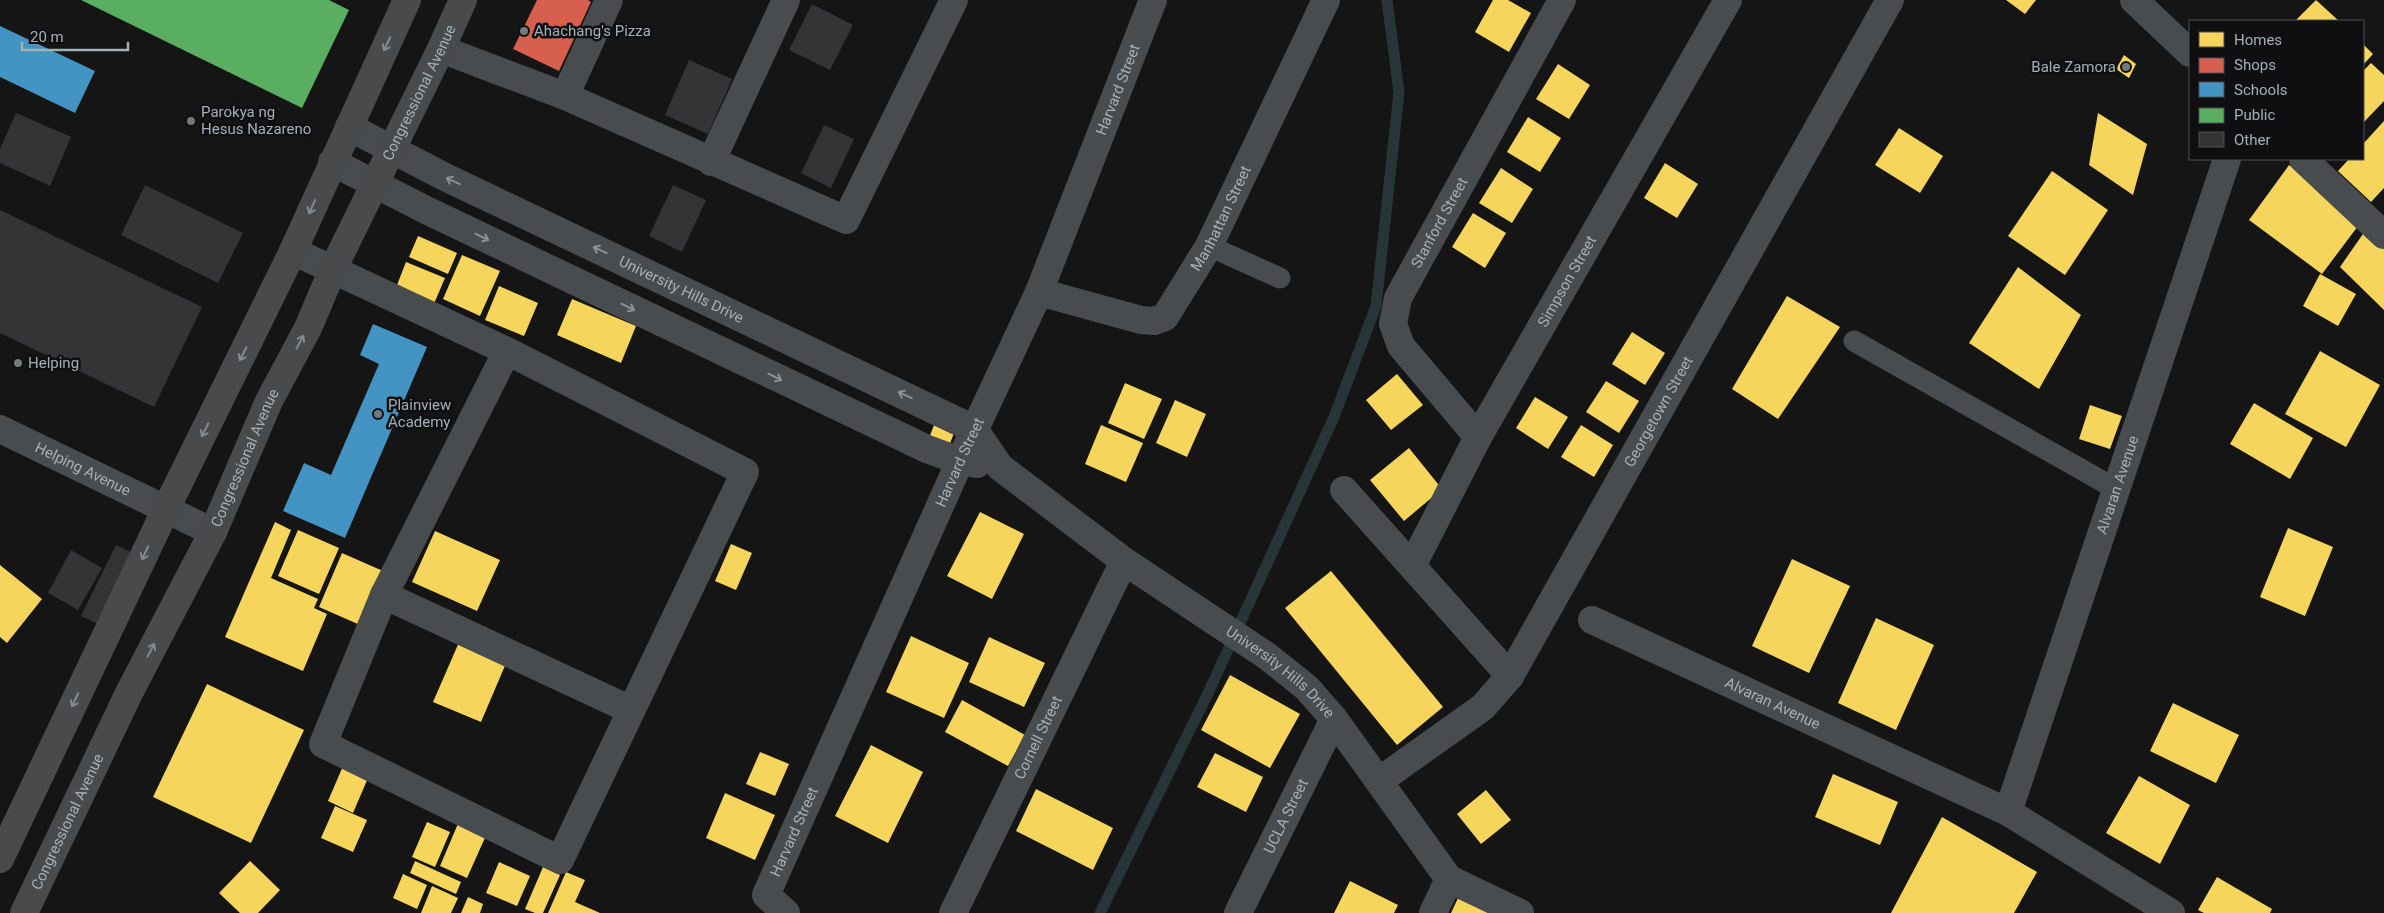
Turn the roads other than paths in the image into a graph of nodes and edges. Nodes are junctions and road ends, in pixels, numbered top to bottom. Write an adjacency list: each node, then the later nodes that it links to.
1 (407, 0): 15 (main road, one-way to 15)
2 (463, 0): 12 (main road, Congressional Avenue)
3 (609, 0): 14 (street)
4 (786, 0): 20 (street)
5 (954, 0): 20 (street)
6 (1153, 0): 27 (street, Harvard Street)
7 (1326, 0): 23 (street, Manhattan Street)
8 (1728, 0): 32 (street, Simpson Street)
9 (1890, 0): 43 (street, Georgetown Street)
10 (2134, 0): 13 (street)
11 (1559, 1): 32 (street, Stanford Street)
12 (441, 48): 14 (street); 16 (main road, Congressional Avenue)
13 (2189, 52)
14 (565, 96): 20 (street)
15 (349, 127): 16 (street, University Hills Drive); 19 (main road)
16 (392, 150): 21 (main road, Congressional Avenue); 31 (street, University Hills Drive, one-way to 16)
17 (2227, 160): 35 (street, Alvaran Avenue)
18 (2304, 160): 22 (street)
19 (332, 162): 21 (street, University Hills Drive); 24 (main road, one-way to 24)
20 (711, 162)
21 (375, 185): 25 (main road, Congressional Avenue); 33 (street, University Hills Drive, one-way to 33)
22 (2384, 236)
23 (1208, 246): 26 (lane); 27 (street, Manhattan Street)
24 (293, 251): 25 (street); 37 (main road, one-way to 37)
25 (333, 268): 29 (street); 38 (main road, Congressional Avenue, one-way to 25)
26 (1280, 278)
27 (1039, 292): 31 (street, Harvard Street)
28 (1854, 341): 35 (lane)
29 (507, 352): 41 (street); 44 (street)
30 (0, 429): 37 (street, Helping Avenue)
31 (974, 430): 33 (street, Harvard Street); 34 (street, University Hills Drive)
32 (1478, 437): 40 (street, Simpson Street)
33 (960, 461): 34 (street, University Hills Drive); 51 (street, Harvard Street)
34 (1000, 467): 39 (street, University Hills Drive)
35 (2116, 489): 47 (street, Alvaran Avenue)
36 (1344, 490): 40 (street)
37 (166, 510): 38 (street, Helping Avenue); 48 (main road, one-way to 48)
38 (213, 532): 50 (main road, Congressional Avenue, one-way to 38)
39 (1124, 561): 45 (street, University Hills Drive); 52 (street, Cornell Street)
40 (1412, 564): 43 (street)
41 (384, 595): 44 (street); 44 (street)
42 (1592, 620): 47 (street, Alvaran Avenue)
43 (1510, 676): 46 (street, Georgetown Street)
44 (631, 710)
45 (1334, 719): 46 (street, University Hills Drive); 53 (street, UCLA Street)
46 (1379, 781): 49 (street, University Hills Drive)
47 (2008, 812): 56 (street, Alvaran Avenue)
48 (0, 859)
49 (1449, 879): 54 (street); 55 (street, University Hills Drive)
50 (24, 913)
51 (786, 913)
52 (953, 913)
53 (1238, 913)
54 (1433, 913)
55 (1520, 913)
56 (2171, 913)

